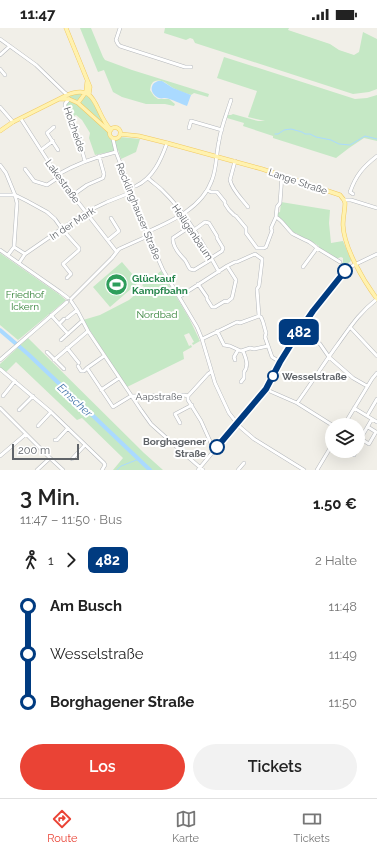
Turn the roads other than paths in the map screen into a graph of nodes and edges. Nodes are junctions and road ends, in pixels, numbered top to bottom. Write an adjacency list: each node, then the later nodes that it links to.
1 (66, 28): 9 (main road)
2 (120, 28): 6 (street)
3 (0, 39): 4 (street)
4 (10, 46): 5 (street); 10 (street)
5 (0, 55)
6 (191, 66)
7 (0, 69): 8 (street)
8 (5, 74)
9 (87, 93): 10 (main road); 14 (main road); 16 (main road, Recklinghauser Straße)
10 (68, 95): 12 (main road)
11 (69, 99): 12 (main road); 14 (main road, Recklinghauser Straße); 35 (street, Holzheide)
12 (57, 100): 18 (main road)
13 (231, 100): 22 (street)
14 (78, 103): 17 (main road, Recklinghauser Straße)
15 (0, 107): 19 (street)
16 (98, 107): 17 (main road); 24 (main road, Recklinghauser Straße)
17 (88, 112): 24 (main road, Recklinghauser Straße)
18 (20, 119): 19 (main road); 29 (street, Lakestraße)
19 (13, 122): 23 (main road)
20 (54, 128): 27 (street)
21 (189, 128): 22 (street)
22 (222, 130): 34 (street)
23 (0, 131)
24 (110, 131): 25 (main road, Recklinghauser Straße); 26 (main road, Recklinghauser Straße)
25 (120, 134): 26 (main road); 28 (main road, Lange Straße)
26 (114, 139): 31 (street, Recklinghauser Straße)
27 (54, 141): 29 (street); 30 (street)
28 (166, 143): 34 (main road, Lange Straße); 41 (street)
29 (41, 150): 40 (street, Lakestraße)
30 (58, 150)
31 (116, 152): 32 (street); 44 (street, Recklinghauser Straße)
32 (99, 156): 35 (street); 48 (street)
33 (377, 156): 45 (street)
34 (217, 157): 36 (main road, Lange Straße); 43 (street)
35 (85, 161): 40 (street)
36 (235, 162): 39 (main road, Lange Straße); 50 (street)
37 (0, 165): 47 (street)
38 (26, 169): 40 (street)
39 (282, 175): 49 (main road, Lange Straße); 54 (street)
40 (58, 176): 48 (street, Lakestraße)
41 (148, 178): 42 (street); 53 (street, Heiligenbaum)
42 (136, 186)
43 (207, 190): 53 (street); 54 (street)
44 (132, 192): 52 (street, In der Mark); 59 (street, Recklinghauser Straße)
45 (353, 194)
46 (0, 195): 47 (street)
47 (15, 195): 57 (street); 62 (street)
48 (73, 196): 52 (street, Lakestraße)
49 (344, 200): 51 (street, Lange Straße); 72 (main road)
50 (248, 207)
51 (377, 208)
52 (86, 212): 57 (street, In der Mark); 61 (street, Lakestraße)
53 (183, 214): 56 (street, Heiligenbaum); 59 (street)
54 (276, 217): 63 (street)
55 (111, 218): 61 (street)
56 (191, 226): 58 (street, Heiligenbaum); 69 (street)
57 (62, 228): 66 (street, In der Mark); 76 (street)
58 (194, 230): 69 (street, Heiligenbaum); 69 (street)
59 (147, 232): 60 (street, Recklinghauser Straße)
60 (148, 236): 65 (street); 78 (street, Recklinghauser Straße)
61 (108, 240): 65 (street, Lakestraße)
62 (14, 247): 66 (street); 68 (street)
63 (317, 248): 70 (street); 74 (street)
64 (0, 250): 68 (street)
65 (116, 251): 80 (street)
66 (25, 254): 71 (street, In der Mark)
67 (377, 254): 72 (street)
68 (8, 255): 71 (street)
69 (211, 258): 75 (street, Heiligenbaum)
70 (340, 262)
71 (19, 263): 80 (street)
72 (356, 264): 79 (main road); 87 (street)
73 (227, 266): 75 (street); 77 (street); 83 (street)
74 (303, 267)
75 (218, 272): 77 (street)
76 (67, 278)
77 (198, 284): 78 (street)
78 (179, 297): 91 (street, Recklinghauser Straße)
79 (377, 299): 86 (street)
80 (69, 300): 81 (street); 82 (street)
81 (77, 310): 84 (street); 85 (street)
82 (51, 315): 85 (street); 101 (street)
83 (260, 316): 89 (street); 93 (street)
84 (82, 321): 88 (street); 90 (street)
85 (59, 324): 90 (street)
86 (350, 327): 99 (street); 100 (street)
87 (300, 330): 100 (street); 104 (street)
88 (88, 331): 94 (street); 98 (street)
89 (217, 331): 91 (street); 95 (street)
90 (68, 334): 92 (street)
91 (202, 339): 108 (street, Recklinghauser Straße)
92 (61, 340)
93 (268, 346): 96 (street); 104 (street)
94 (67, 348): 102 (street); 105 (street)
95 (238, 350): 96 (street); 103 (street)
96 (243, 351): 112 (street)
97 (47, 352): 102 (street)
98 (104, 356): 105 (street); 110 (street)
99 (377, 356)
100 (329, 358): 113 (street); 121 (street)
101 (0, 360)
102 (54, 360): 107 (street)
103 (235, 360)
104 (280, 362): 114 (street)
105 (87, 368): 115 (street)
106 (0, 369): 111 (street)
107 (64, 369)
108 (211, 372): 119 (street); 133 (street, Recklinghauser Straße)
109 (377, 373): 113 (street)
110 (119, 378): 115 (street); 118 (street)
111 (15, 381): 116 (street); 117 (street)
112 (241, 382)
113 (367, 386): 123 (street)
114 (266, 389): 121 (street); 133 (street)
115 (101, 390): 118 (street)
116 (3, 396)
117 (33, 396): 125 (street); 126 (street)
118 (131, 396): 119 (street, Aapstraße); 151 (street)
119 (188, 396): 122 (street)
120 (377, 399): 127 (street)
121 (297, 404): 130 (street)
122 (192, 405): 132 (street); 145 (street)
123 (354, 408): 127 (street); 128 (street)
124 (0, 409): 139 (street)
125 (19, 410)
126 (51, 412): 134 (street); 136 (street)
127 (367, 416): 129 (street)
128 (348, 418)
129 (372, 419): 131 (street); 135 (street)
130 (325, 421)
131 (377, 422)
132 (180, 423)
133 (236, 423): 145 (street); 156 (street, Recklinghauser Straße)
134 (38, 426)
135 (368, 427): 137 (street); 138 (street)
136 (68, 428): 140 (street); 143 (street)
137 (376, 431): 142 (street)
138 (365, 432)
139 (26, 434): 146 (street); 148 (street)
140 (55, 440)
141 (365, 442): 142 (street)
142 (369, 444): 144 (street)
143 (85, 445): 149 (street); 154 (street)
144 (367, 448)
145 (214, 450): 151 (street)
146 (0, 456)
147 (325, 457): 157 (street)
148 (50, 458): 152 (street); 153 (street)
149 (72, 459)
150 (244, 463): 155 (street)
151 (200, 469)
152 (37, 470)
153 (63, 470)
154 (102, 470)
155 (238, 470)
156 (304, 470)
157 (317, 470)

